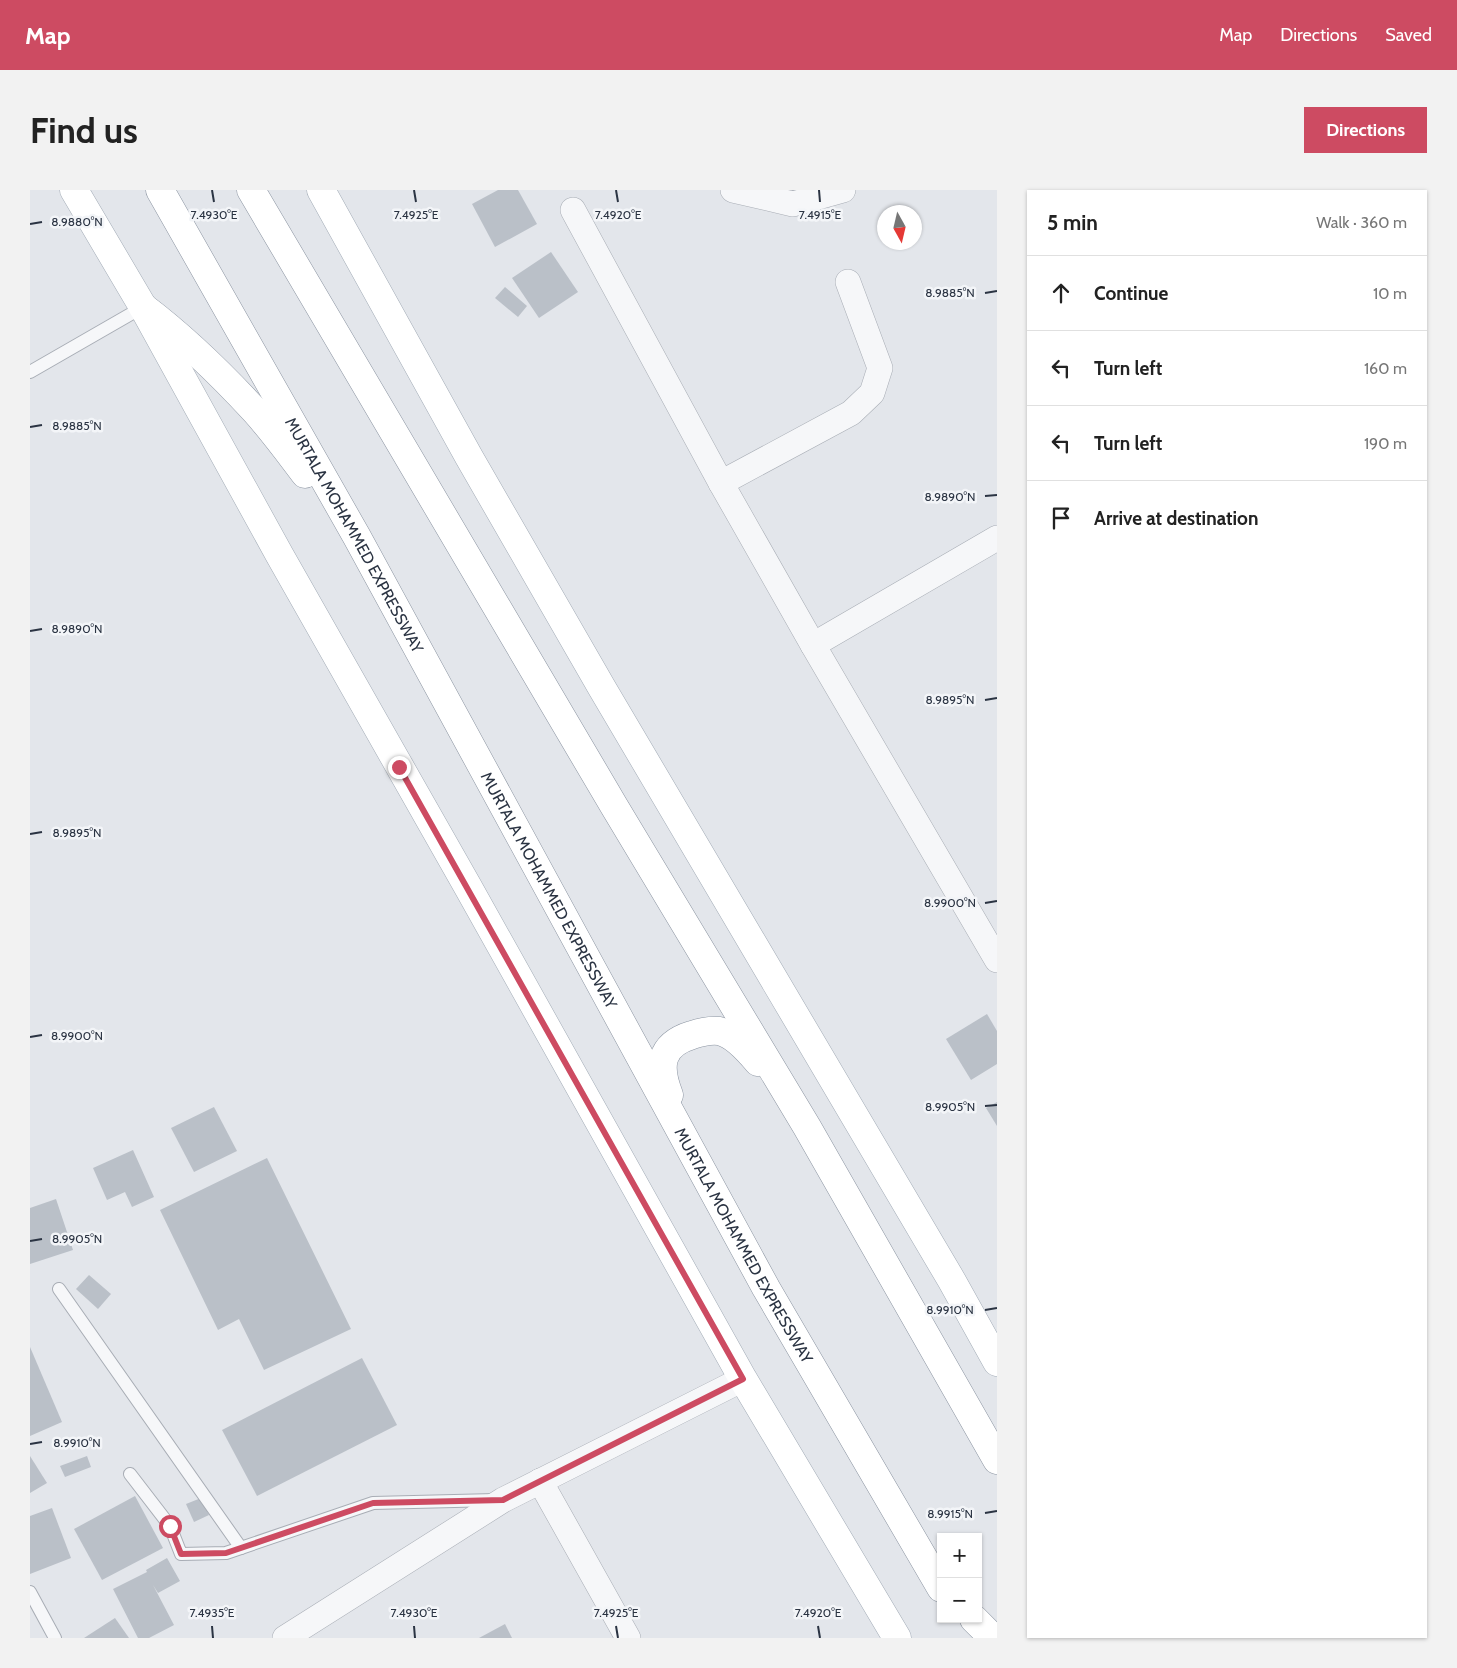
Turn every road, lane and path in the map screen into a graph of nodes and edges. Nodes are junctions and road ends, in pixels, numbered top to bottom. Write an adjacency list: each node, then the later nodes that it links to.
1 (74, 190): 9 (main road)
2 (160, 190): 12 (main road, MURTALA MOHAMMED EXPRESSWAY)
3 (251, 190): 16 (main road)
4 (321, 190): 19 (main road)
5 (733, 190): 6 (street)
6 (843, 190)
7 (573, 210): 11 (street)
8 (848, 282): 11 (street)
9 (143, 307): 10 (lane); 12 (main road); 20 (main road)
10 (30, 372)
11 (721, 483): 14 (street)
12 (357, 537): 17 (main road, MURTALA MOHAMMED EXPRESSWAY)
13 (997, 538): 14 (street)
14 (812, 645): 15 (street)
15 (997, 960)
16 (807, 1126): 17 (main road); 21 (main road)
17 (700, 1167): 26 (main road, MURTALA MOHAMMED EXPRESSWAY)
18 (59, 1290): 25 (lane)
19 (997, 1362)
20 (743, 1379): 23 (street); 35 (main road)
21 (997, 1460)
22 (130, 1474): 25 (lane)
23 (540, 1481): 24 (street); 34 (street)
24 (503, 1500): 25 (lane); 33 (street)
25 (241, 1548)
26 (921, 1554): 27 (main road); 28 (main road, MURTALA MOHAMMED EXPRESSWAY)
27 (937, 1573)
28 (937, 1581)
29 (30, 1592): 32 (lane)
30 (961, 1623): 36 (main road)
31 (978, 1623): 37 (main road)
32 (51, 1636)
33 (285, 1638)
34 (628, 1638)
35 (896, 1638)
36 (970, 1638)
37 (993, 1638)

